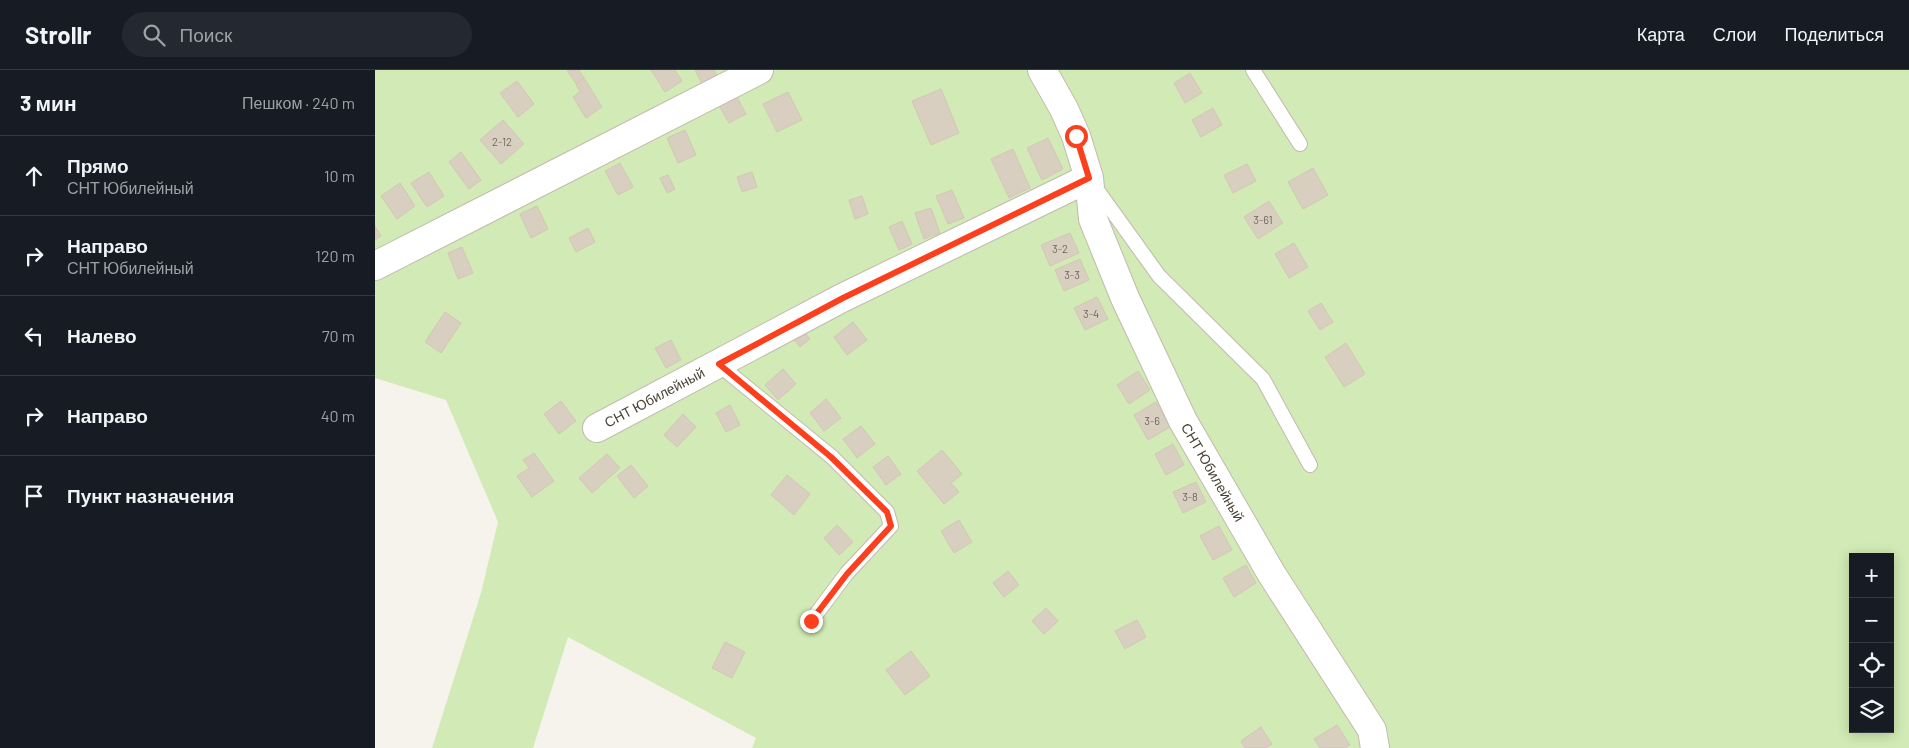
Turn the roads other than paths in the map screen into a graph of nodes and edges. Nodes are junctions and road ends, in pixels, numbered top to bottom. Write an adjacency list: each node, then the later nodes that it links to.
1 (759, 70): 6 (street)
2 (1042, 70): 5 (street, СНТ Юбилейный)
3 (1253, 70): 4 (lane)
4 (1300, 144)
5 (1089, 178): 7 (street, СНТ Юбилейный); 9 (lane); 11 (street, СНТ Юбилейный)
6 (375, 266)
7 (719, 364): 8 (street, СНТ Юбилейный); 10 (lane)
8 (597, 428)
9 (1310, 465)
10 (811, 621)
11 (1375, 748)

